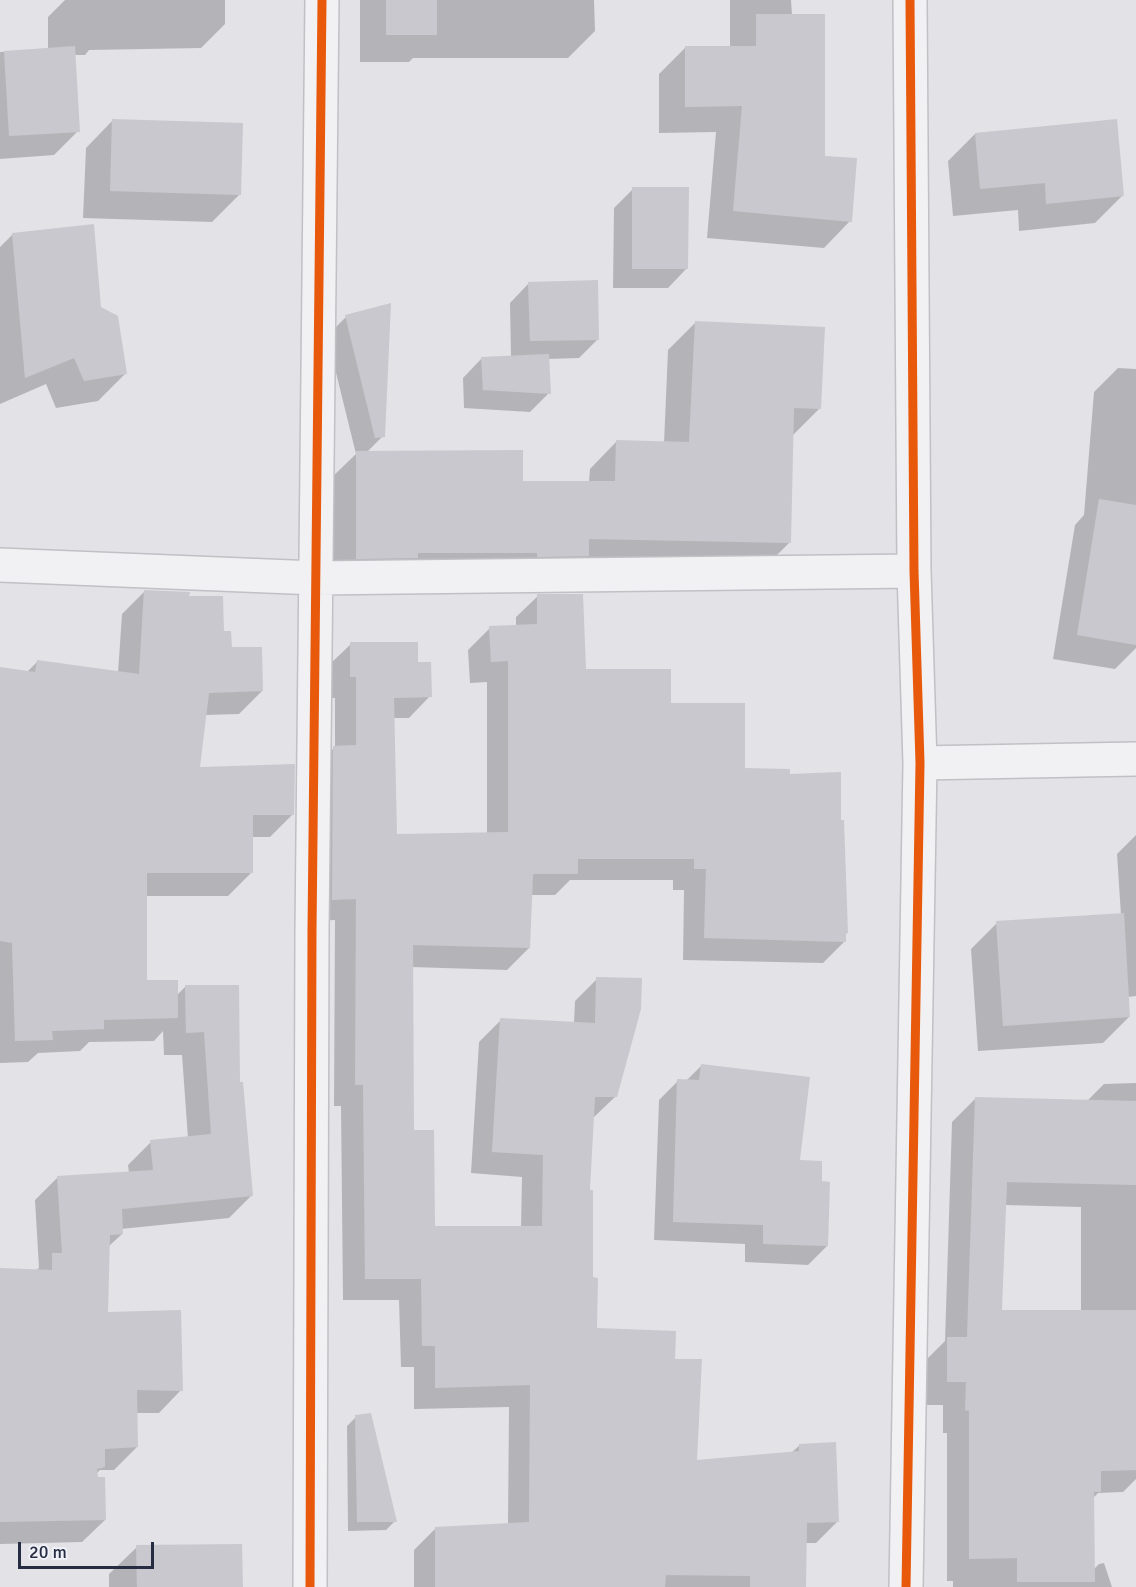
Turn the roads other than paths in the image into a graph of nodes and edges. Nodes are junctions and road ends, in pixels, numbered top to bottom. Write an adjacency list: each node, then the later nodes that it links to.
1 (322, 0): 5 (street)
2 (910, 0): 4 (street)
3 (0, 565): 5 (street)
4 (914, 571): 5 (street); 7 (street)
5 (316, 578): 8 (street)
6 (1136, 759): 7 (street)
7 (920, 764): 9 (street)
8 (310, 1587)
9 (906, 1587)

